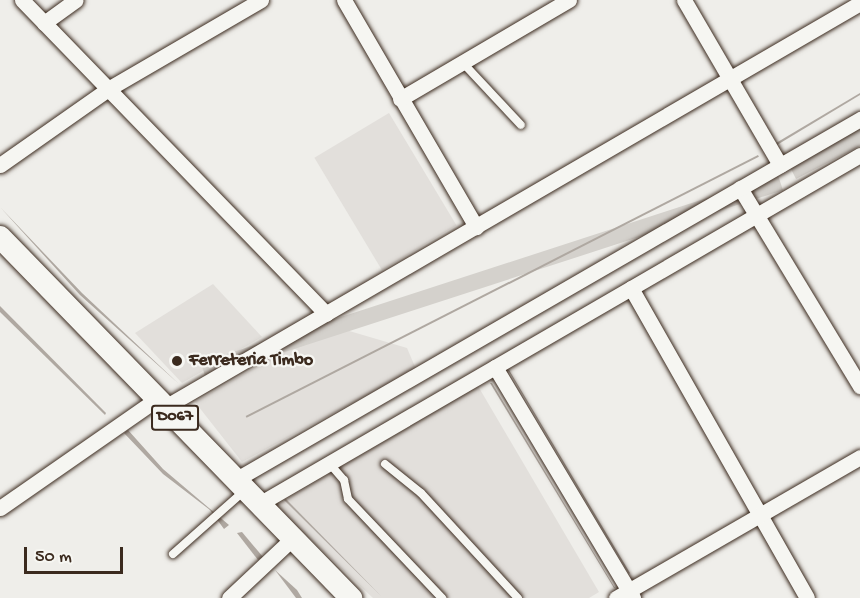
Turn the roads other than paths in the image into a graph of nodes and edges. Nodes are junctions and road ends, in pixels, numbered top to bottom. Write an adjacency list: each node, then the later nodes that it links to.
1 (22, 0): 8 (street)
2 (76, 0): 8 (street)
3 (261, 0): 11 (street)
4 (344, 0): 12 (street)
5 (569, 0): 9 (street)
6 (684, 0): 10 (street)
7 (860, 3): 10 (street)
8 (44, 23): 11 (street)
9 (462, 62): 12 (street); 14 (lane)
10 (730, 79): 17 (street); 20 (street)
11 (108, 89): 16 (street); 23 (street)
12 (400, 99): 20 (street)
13 (860, 118): 17 (street)
14 (521, 125)
15 (860, 155): 19 (street)
16 (0, 165)
17 (780, 165): 18 (street)
18 (740, 188): 19 (street); 30 (street)
19 (757, 214): 22 (street); 25 (street)
20 (476, 227): 23 (street)
21 (0, 237): 26 (main road, D067)
22 (631, 288): 24 (street); 32 (street)
23 (326, 314): 26 (street)
24 (495, 367): 28 (street); 35 (street)
25 (860, 386)
26 (161, 403): 30 (main road, D067); 31 (street)
27 (860, 457): 32 (street)
28 (329, 463): 30 (street); 38 (lane)
29 (385, 464): 39 (lane)
30 (247, 491): 33 (main road, D067); 34 (lane)
31 (0, 508)
32 (760, 515): 35 (street); 40 (street)
33 (293, 538): 36 (street); 37 (main road, D067)
34 (173, 554)
35 (626, 596)
36 (229, 598)
37 (351, 598)
38 (442, 598)
39 (518, 598)
40 (807, 598)

